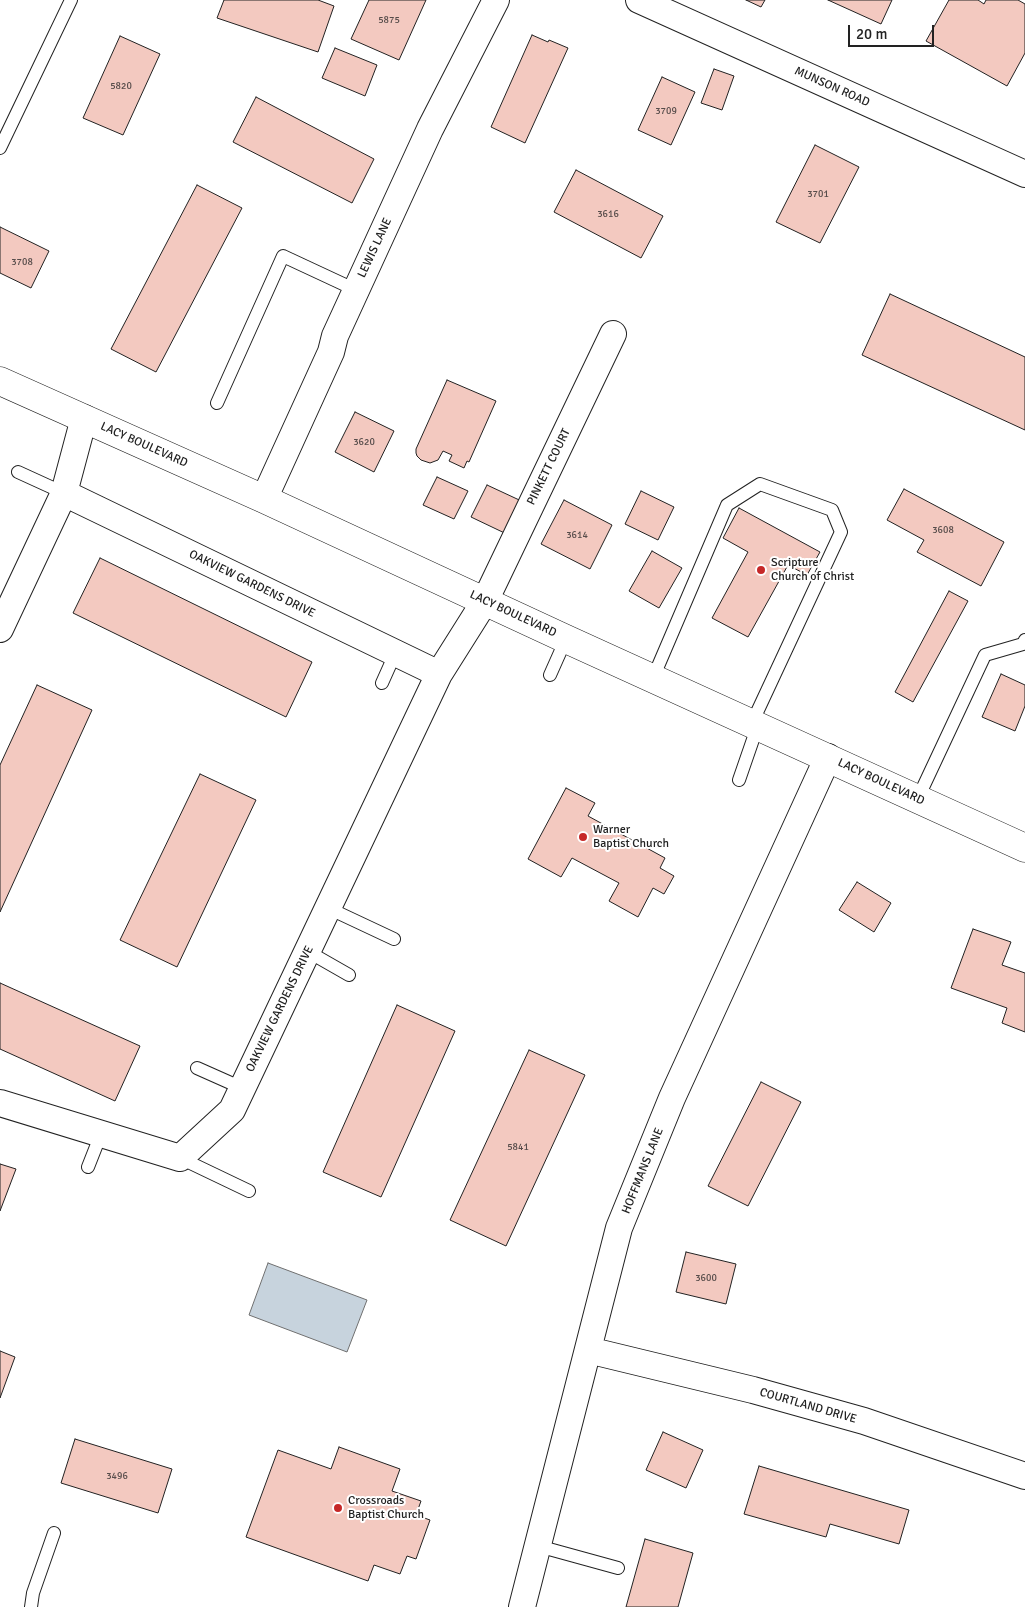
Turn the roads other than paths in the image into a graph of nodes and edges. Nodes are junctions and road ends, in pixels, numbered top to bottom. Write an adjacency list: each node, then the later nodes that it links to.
1 (71, 0): 4 (lane)
2 (496, 0): 6 (street, LEWIS LANE)
3 (639, 0): 5 (street, MUNSON ROAD)
4 (0, 148)
5 (1025, 174)
6 (356, 290): 9 (lane); 13 (street, LEWIS LANE)
7 (614, 334): 14 (street, PINKETT COURT)
8 (0, 381): 10 (street, LACY BOULEVARD)
9 (217, 404)
10 (84, 418): 12 (street); 13 (street, LACY BOULEVARD)
11 (18, 472): 12 (lane)
12 (64, 493): 15 (street); 18 (street, OAKVIEW GARDENS DRIVE)
13 (264, 499): 14 (street, LACY BOULEVARD)
14 (485, 600): 16 (street, LACY BOULEVARD); 19 (street, OAKVIEW GARDENS DRIVE)
15 (0, 629)
16 (566, 639): 20 (lane); 21 (street, LACY BOULEVARD)
17 (1025, 640): 26 (lane)
18 (395, 654): 19 (street, OAKVIEW GARDENS DRIVE); 22 (lane)
19 (440, 674): 28 (street, OAKVIEW GARDENS DRIVE)
20 (550, 675)
21 (652, 678): 23 (street, LACY BOULEVARD); 23 (lane)
22 (382, 683)
23 (755, 724): 24 (street, LACY BOULEVARD); 25 (lane)
24 (828, 757): 26 (street, LACY BOULEVARD); 39 (street, HOFFMANS LANE)
25 (740, 780)
26 (918, 798): 27 (street, LACY BOULEVARD)
27 (1025, 848)
28 (328, 908): 29 (lane); 30 (street, OAKVIEW GARDENS DRIVE)
29 (394, 939)
30 (307, 951): 31 (lane); 33 (street, OAKVIEW GARDENS DRIVE)
31 (349, 975)
32 (197, 1068): 33 (lane)
33 (242, 1088): 36 (street, OAKVIEW GARDENS DRIVE)
34 (0, 1103): 35 (street)
35 (101, 1134): 36 (street); 37 (lane)
36 (180, 1158): 38 (lane)
37 (88, 1167)
38 (249, 1191)
39 (588, 1350): 40 (street, COURTLAND DRIVE); 42 (street, HOFFMANS LANE)
40 (1025, 1476)
41 (54, 1533): 44 (lane)
42 (538, 1546): 43 (lane); 45 (street, HOFFMANS LANE)
43 (618, 1568)
44 (31, 1607)
45 (522, 1607)

